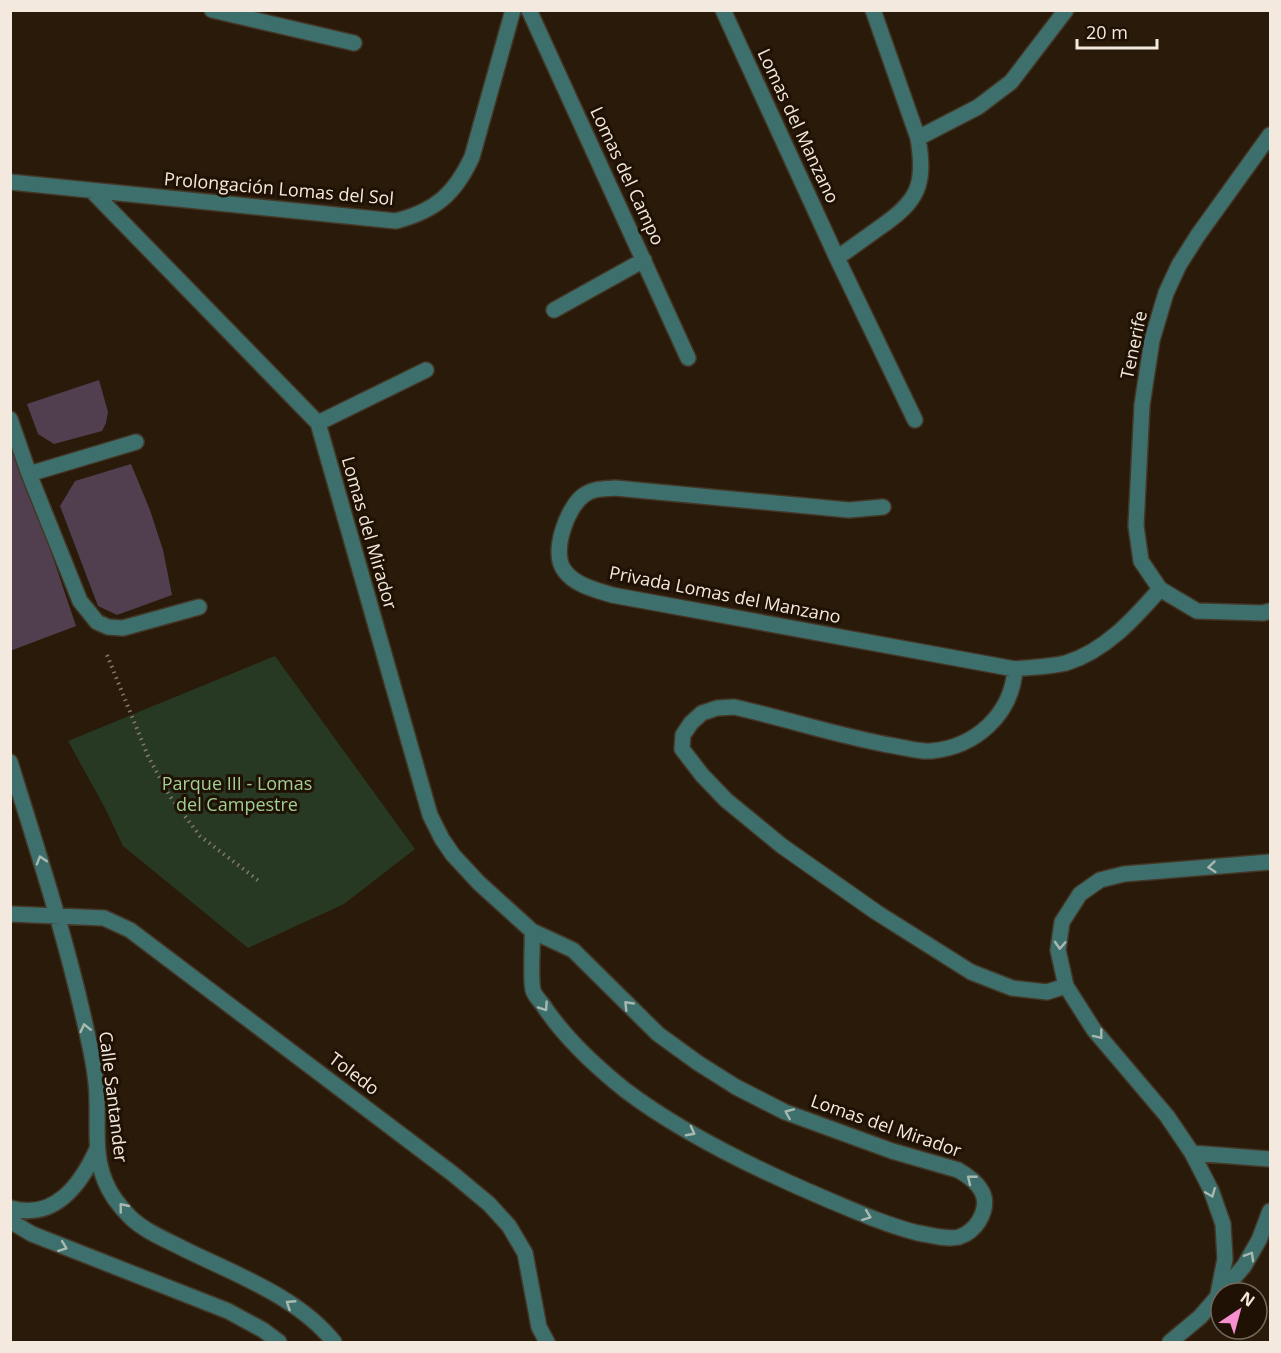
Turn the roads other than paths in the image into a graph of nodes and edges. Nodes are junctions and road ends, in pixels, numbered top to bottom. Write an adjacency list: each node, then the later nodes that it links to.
1 (212, 10): 7 (street)
2 (513, 10): 11 (street, Prolongación Lomas del Sol)
3 (529, 10): 13 (street, Lomas del Campo)
4 (723, 10): 12 (street, Lomas del Manzano)
5 (873, 10): 9 (street)
6 (1066, 10): 9 (street)
7 (354, 43)
8 (1270, 135): 23 (street, Tenerife)
9 (918, 138): 12 (street)
10 (10, 182): 11 (street, Prolongación Lomas del Sol)
11 (92, 191): 19 (street, Lomas del Mirador)
12 (837, 258): 18 (street)
13 (644, 260): 14 (street); 15 (street, Lomas del Campo)
14 (554, 309)
15 (688, 358)
16 (426, 370): 19 (street)
17 (10, 419): 21 (street)
18 (915, 420)
19 (318, 423): 31 (street, Lomas del Mirador)
20 (136, 442): 21 (street)
21 (29, 474): 24 (street)
22 (883, 507): 26 (street, Privada Lomas del Manzano)
23 (1160, 589): 25 (street); 26 (street, Privada Lomas del Manzano)
24 (199, 608)
25 (1270, 611)
26 (1015, 669): 32 (street)
27 (10, 762): 30 (street, Calle Santander, one-way to 27)
28 (1270, 862): 32 (street, one-way to 32)
29 (10, 914): 30 (street, Toledo)
30 (58, 916): 33 (street, Calle Santander, one-way to 30); 44 (street, Toledo)
31 (532, 931): 31 (street, Lomas del Mirador, one-way to 31)
32 (1066, 986): 34 (street, one-way to 34)
33 (97, 1149): 36 (street); 43 (street, Calle Santander, one-way to 33)
34 (1192, 1153): 35 (street); 39 (street, one-way to 39)
35 (1270, 1159)
36 (10, 1208)
37 (1270, 1211): 40 (street, one-way to 37)
38 (10, 1221): 42 (street, one-way to 42)
39 (1221, 1281)
40 (1230, 1281)
41 (1209, 1306): 45 (street)
42 (279, 1342)
43 (334, 1342)
44 (547, 1342)
45 (1170, 1342)

